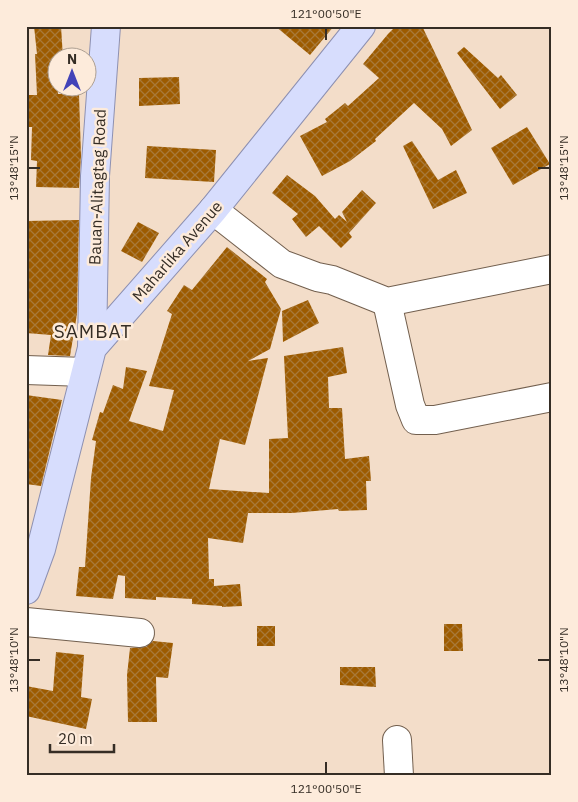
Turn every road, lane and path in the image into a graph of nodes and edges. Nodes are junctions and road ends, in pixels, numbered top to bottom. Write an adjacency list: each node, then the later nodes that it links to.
1 (106, 26): 6 (main road, Bauan-Alitagtag Road)
2 (361, 26): 3 (main road, Maharlika Avenue)
3 (213, 210): 5 (street); 6 (main road, Maharlika Avenue)
4 (552, 268): 5 (street)
5 (387, 302): 8 (street)
6 (89, 360): 7 (street); 9 (main road, Maharlika Avenue)
7 (26, 370)
8 (552, 397)
9 (26, 590)
10 (26, 622): 11 (street)
11 (140, 633)
12 (397, 740): 13 (street)
13 (399, 776)

